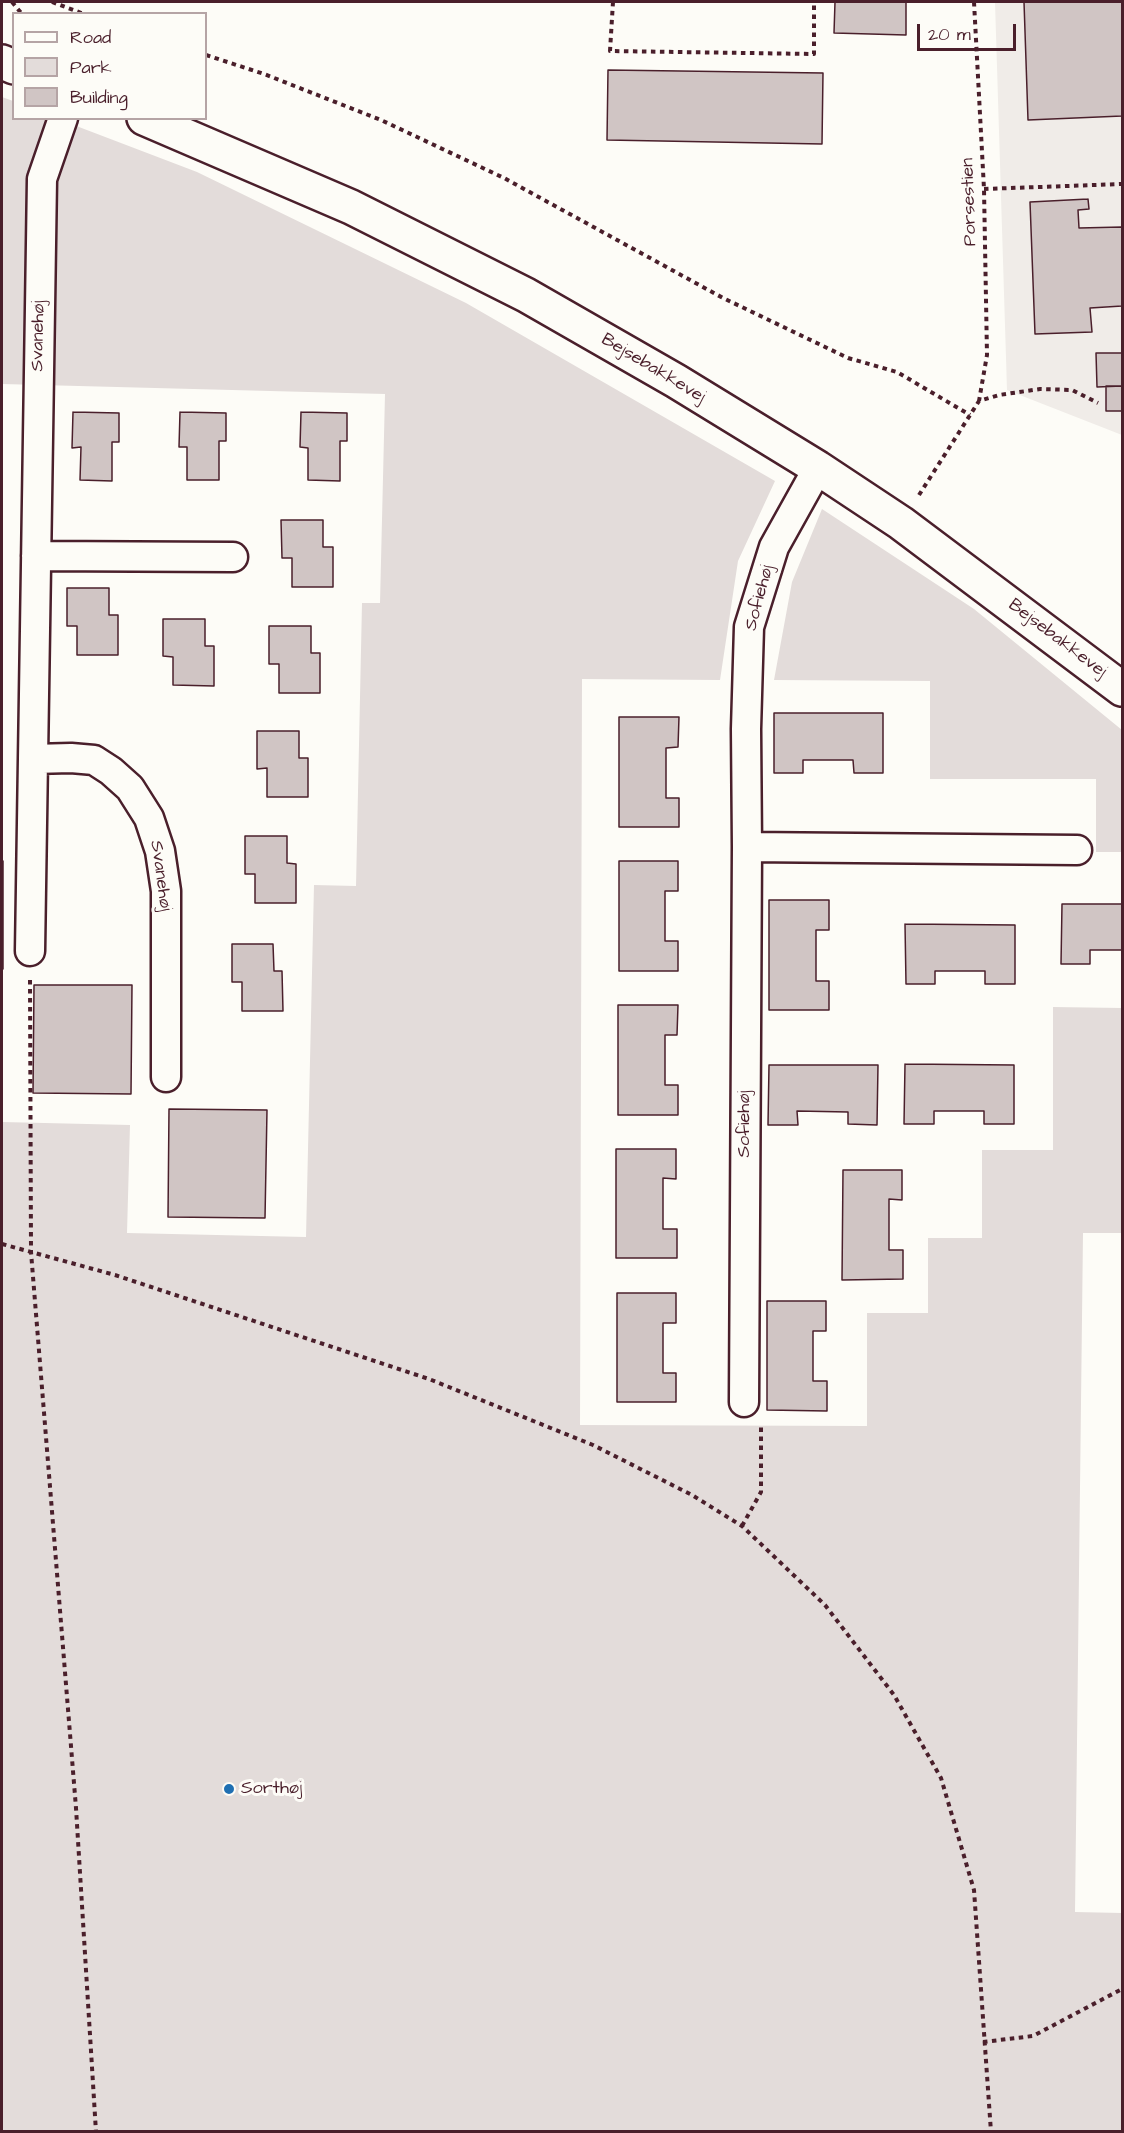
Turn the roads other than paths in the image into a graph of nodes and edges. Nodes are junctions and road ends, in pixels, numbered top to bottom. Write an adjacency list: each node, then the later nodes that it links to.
1 (62, 120): 4 (street, Svanehøj)
2 (149, 120): 3 (street, Bejsebakkevej)
3 (818, 468): 6 (street, Bejsebakkevej); 8 (street, Sofiehøj)
4 (36, 556): 5 (street); 7 (street, Svanehøj)
5 (234, 556)
6 (1122, 689)
7 (33, 759): 10 (street, Svanehøj); 11 (street, Svanehøj)
8 (747, 847): 9 (street); 12 (street, Sofiehøj)
9 (1077, 850)
10 (30, 951)
11 (166, 1077)
12 (744, 1402)

